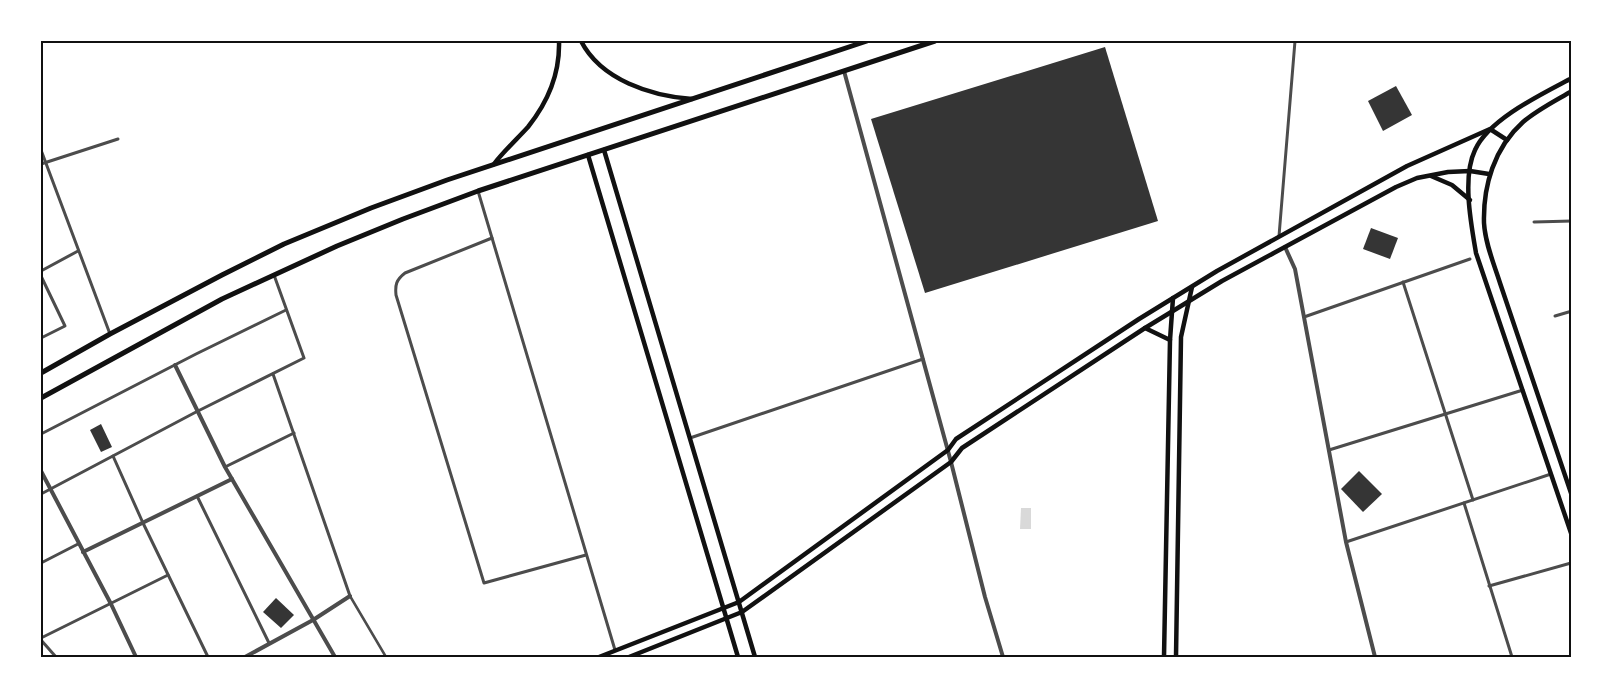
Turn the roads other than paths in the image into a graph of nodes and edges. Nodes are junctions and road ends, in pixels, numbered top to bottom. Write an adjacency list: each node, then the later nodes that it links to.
1 (559, 41): 18 (main road)
2 (581, 41): 9 (main road)
3 (867, 41): 9 (highway)
4 (935, 41): 6 (highway)
5 (1295, 41): 26 (street)
6 (844, 71): 14 (highway); 47 (street)
7 (1572, 78): 10 (main road)
8 (1572, 91): 12 (main road)
9 (693, 99): 18 (highway)
10 (1490, 129): 12 (main road); 19 (main road); 26 (main road)
11 (118, 139): 16 (street)
12 (1507, 140): 20 (main road)
13 (41, 150): 16 (street)
14 (604, 150): 15 (highway); 57 (main road)
15 (588, 155): 22 (highway); 85 (main road)
16 (46, 162): 17 (street); 29 (street)
17 (41, 164)
18 (494, 165): 44 (highway)
19 (1470, 171): 20 (main road); 21 (main road); 23 (main road)
20 (1490, 174): 69 (main road)
21 (1430, 175): 23 (main road); 28 (main road)
22 (478, 191): 27 (street); 32 (highway)
23 (1470, 200): 51 (main road)
24 (1572, 221): 25 (street)
25 (1534, 222)
26 (1279, 237): 28 (main road); 35 (main road)
27 (492, 238): 77 (street); 77 (street)
28 (1285, 247): 37 (main road); 42 (street)
29 (78, 250): 31 (street); 44 (street)
30 (1470, 259): 34 (street)
31 (41, 271)
32 (274, 274): 38 (street); 52 (highway)
33 (41, 276): 45 (street)
34 (1403, 282): 42 (street); 54 (street)
35 (1192, 286): 36 (main road); 37 (main road)
36 (1173, 298): 40 (main road); 58 (main road)
37 (1189, 301): 40 (main road); 104 (main road)
38 (286, 310): 48 (street); 50 (street)
39 (1572, 310): 41 (street)
40 (1172, 311): 43 (main road); 46 (main road)
41 (1555, 316)
42 (1304, 317): 59 (street)
43 (1145, 328): 46 (main road); 61 (main road)
44 (110, 334): 49 (highway)
45 (41, 338)
46 (1170, 340): 103 (main road)
47 (923, 359): 57 (street); 58 (street)
48 (175, 365): 53 (street); 56 (street)
49 (41, 373)
50 (273, 374): 53 (street); 55 (street)
51 (1522, 390): 54 (street); 64 (main road)
52 (41, 398)
53 (196, 412): 60 (street); 62 (street)
54 (1446, 414): 59 (street); 70 (street)
55 (294, 433): 62 (street); 82 (street)
56 (41, 434)
57 (690, 438): 83 (main road)
58 (948, 450): 61 (street); 83 (main road)
59 (1329, 450): 74 (street)
60 (114, 456): 66 (street); 72 (street)
61 (951, 462): 86 (main road); 102 (street)
62 (225, 467): 65 (street)
63 (41, 471): 66 (street)
64 (1551, 474): 70 (street); 73 (main road)
65 (232, 479): 68 (street); 88 (street)
66 (50, 489): 67 (street); 75 (street)
67 (41, 494)
68 (197, 496): 72 (street); 90 (street)
69 (1572, 496)
70 (1473, 500): 71 (street)
71 (1464, 503): 74 (street); 81 (street)
72 (143, 523): 76 (street); 80 (street)
73 (1572, 536)
74 (1346, 542): 105 (street)
75 (78, 544): 76 (street); 79 (street)
76 (82, 552): 84 (street)
77 (586, 555): 91 (street)
78 (1571, 563): 81 (street)
79 (41, 564)
80 (168, 575): 84 (street); 94 (street)
81 (1489, 586): 106 (street)
82 (350, 596): 88 (street); 97 (street)
83 (739, 602): 85 (main road); 86 (main road)
84 (111, 604): 89 (street); 93 (street)
85 (723, 608): 87 (main road); 91 (main road)
86 (742, 612): 87 (main road); 101 (main road)
87 (726, 618): 99 (main road); 100 (main road)
88 (313, 620): 90 (street); 96 (street)
89 (41, 639): 92 (street)
90 (269, 644): 95 (street)
91 (615, 650): 98 (main road)
92 (56, 657)
93 (136, 657)
94 (208, 657)
95 (245, 657)
96 (335, 657)
97 (386, 657)
98 (599, 657)
99 (628, 657)
100 (738, 657)
101 (755, 657)
102 (1002, 657)
103 (1164, 657)
104 (1176, 657)
105 (1375, 657)
106 (1512, 657)

